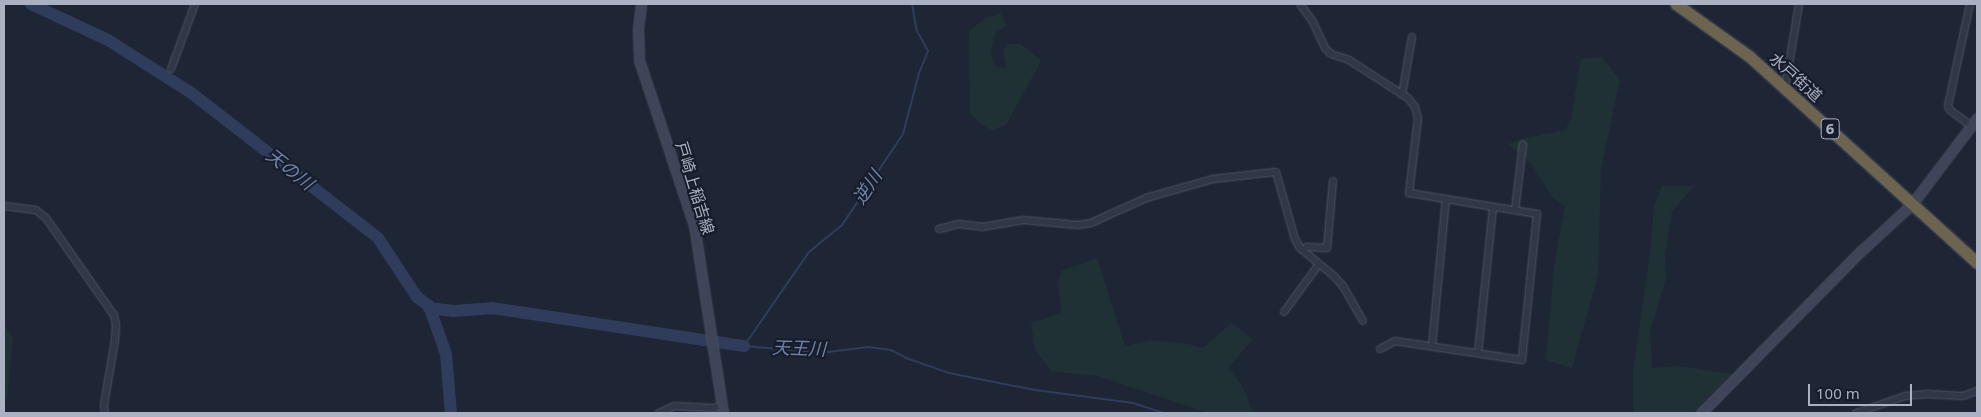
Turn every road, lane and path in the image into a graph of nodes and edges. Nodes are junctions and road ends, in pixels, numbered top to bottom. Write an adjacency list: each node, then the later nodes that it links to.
1 (195, 4): 8 (street)
2 (641, 4): 30 (main road, 戸崎上稲吉線)
3 (1300, 4): 10 (street)
4 (1676, 4): 9 (highway, 水戸街道 / 6)
5 (1799, 4): 9 (street)
6 (1970, 4): 12 (street)
7 (1412, 37): 10 (street)
8 (171, 69)
9 (1784, 88): 16 (highway, 水戸街道 / 6)
10 (1402, 95): 15 (street)
11 (1977, 118): 12 (main road)
12 (1971, 126): 16 (main road)
13 (1523, 144): 19 (street)
14 (1334, 181): 21 (street)
15 (1446, 199): 18 (street); 26 (street)
16 (1912, 204): 22 (highway, 水戸街道 / 6); 33 (main road)
17 (4, 206): 31 (street)
18 (1492, 207): 19 (street); 28 (street)
19 (1514, 210): 28 (street)
20 (939, 229): 21 (street)
21 (1302, 250): 23 (street)
22 (1977, 263)
23 (1320, 264): 24 (street); 25 (street)
24 (1284, 312)
25 (1363, 321)
26 (1432, 346): 27 (street); 28 (street)
27 (1380, 349)
28 (1478, 353)
29 (1977, 391): 34 (street)
30 (722, 410): 32 (street)
31 (105, 413)
32 (659, 413)
33 (1701, 413)
34 (1856, 413)

